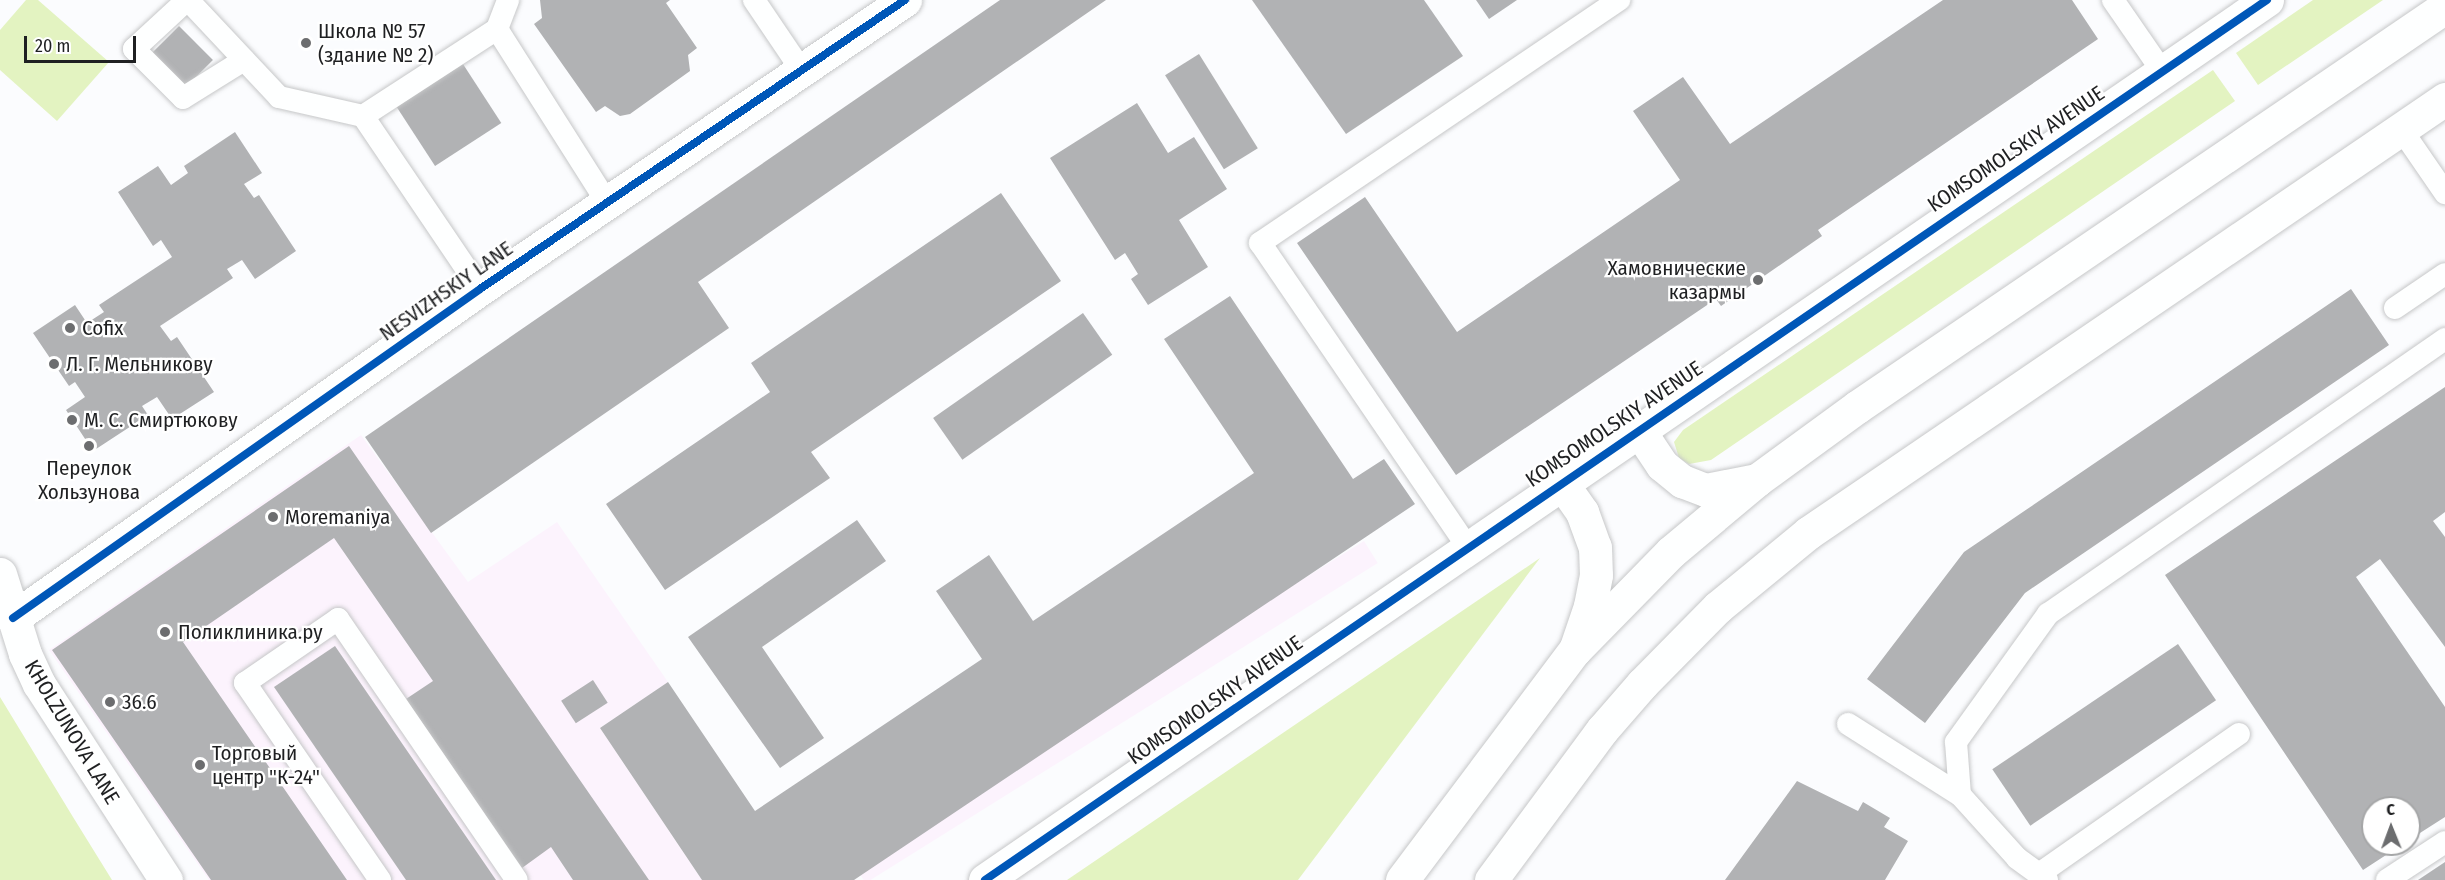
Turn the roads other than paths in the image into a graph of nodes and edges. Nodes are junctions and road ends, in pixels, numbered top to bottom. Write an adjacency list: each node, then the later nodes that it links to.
1 (188, 0): 10 (lane); 10 (lane)
2 (508, 0): 9 (lane)
3 (754, 0): 11 (lane)
4 (905, 0): 11 (street, NESVIZHSKIY LANE)
5 (1619, 0): 25 (lane)
6 (2113, 0): 12 (lane)
7 (2267, 0): 12 (street, KOMSOMOLSKIY AVENUE)
8 (2445, 7): 23 (street)
9 (497, 29): 14 (lane); 17 (lane)
10 (244, 60): 14 (lane)
11 (802, 71): 17 (street, NESVIZHSKIY LANE)
12 (2162, 71): 22 (street, KOMSOMOLSKIY AVENUE)
13 (2445, 99): 15 (street)
14 (363, 116): 19 (lane)
15 (2401, 129): 16 (lane); 39 (street)
16 (2445, 193)
17 (607, 202): 19 (street, NESVIZHSKIY LANE)
18 (2445, 274): 20 (lane)
19 (480, 289): 27 (street, NESVIZHSKIY LANE)
20 (2395, 308)
21 (2445, 339): 31 (lane)
22 (1638, 429): 23 (street); 24 (street, KOMSOMOLSKIY AVENUE)
23 (1757, 480): 28 (street)
24 (1562, 482): 25 (street, KOMSOMOLSKIY AVENUE); 28 (street)
25 (1467, 546): 37 (street, KOMSOMOLSKIY AVENUE)
26 (0, 574): 27 (street, KHOLZUNOVA LANE)
27 (13, 618): 34 (street, KHOLZUNOVA LANE)
28 (1575, 650): 38 (street)
29 (1848, 724): 31 (lane)
30 (2239, 734): 33 (lane)
31 (1960, 795): 33 (lane)
32 (2445, 842): 40 (lane)
33 (2043, 877)
34 (166, 880)
35 (380, 880): 36 (lane)
36 (517, 880)
37 (985, 880)
38 (1402, 880)
39 (1491, 880)
40 (2387, 880)

